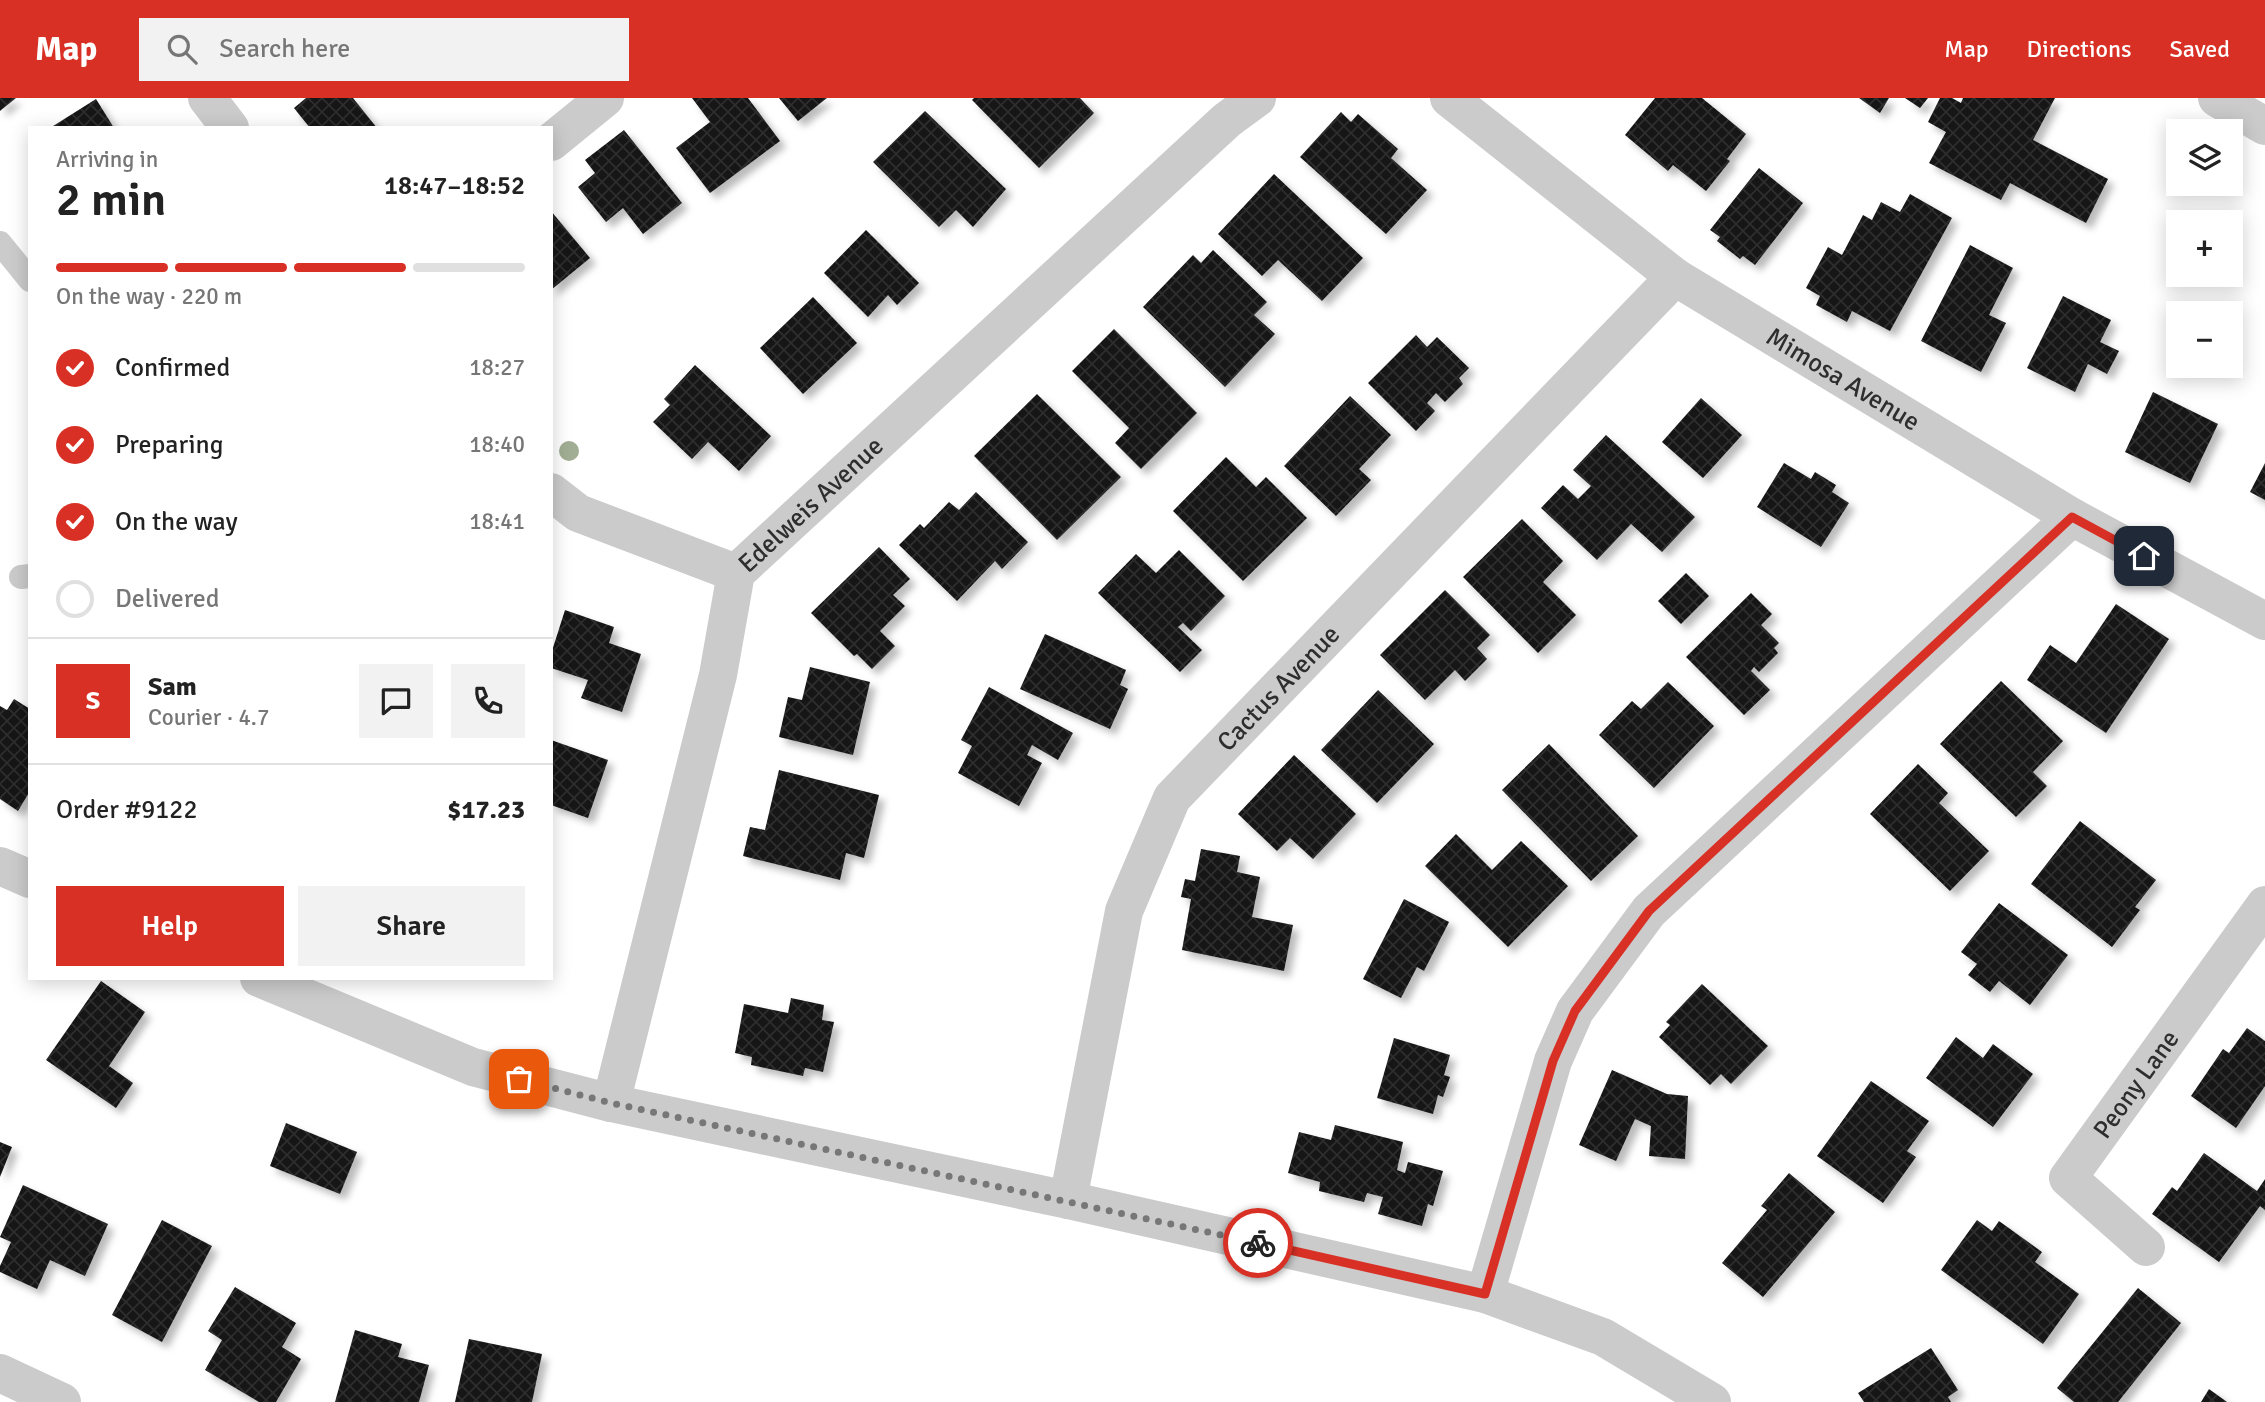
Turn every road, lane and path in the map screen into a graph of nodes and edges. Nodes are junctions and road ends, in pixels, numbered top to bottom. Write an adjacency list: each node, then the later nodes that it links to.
1 (207, 98): 6 (street)
2 (605, 98): 8 (street)
3 (1257, 98): 14 (street, Edelweis Avenue)
4 (1449, 98): 10 (street, Mimosa Avenue)
5 (2217, 98): 7 (street)
6 (228, 126)
7 (2265, 126)
8 (553, 140)
9 (0, 243): 11 (lane)
10 (1675, 277): 13 (street, Mimosa Avenue); 21 (street, Cactus Avenue)
11 (28, 278)
12 (553, 494): 14 (street)
13 (2072, 517): 15 (street, Mimosa Avenue); 23 (street)
14 (736, 573): 20 (street, Edelweis Avenue)
15 (2265, 621)
16 (0, 866): 17 (street)
17 (28, 878)
18 (2265, 905): 22 (street, Peony Lane)
19 (264, 980): 20 (street)
20 (611, 1103): 21 (street)
21 (1068, 1200): 23 (street)
22 (2146, 1247)
23 (1485, 1294): 26 (street)
24 (0, 1373): 25 (street)
25 (62, 1402)
26 (1712, 1402)

